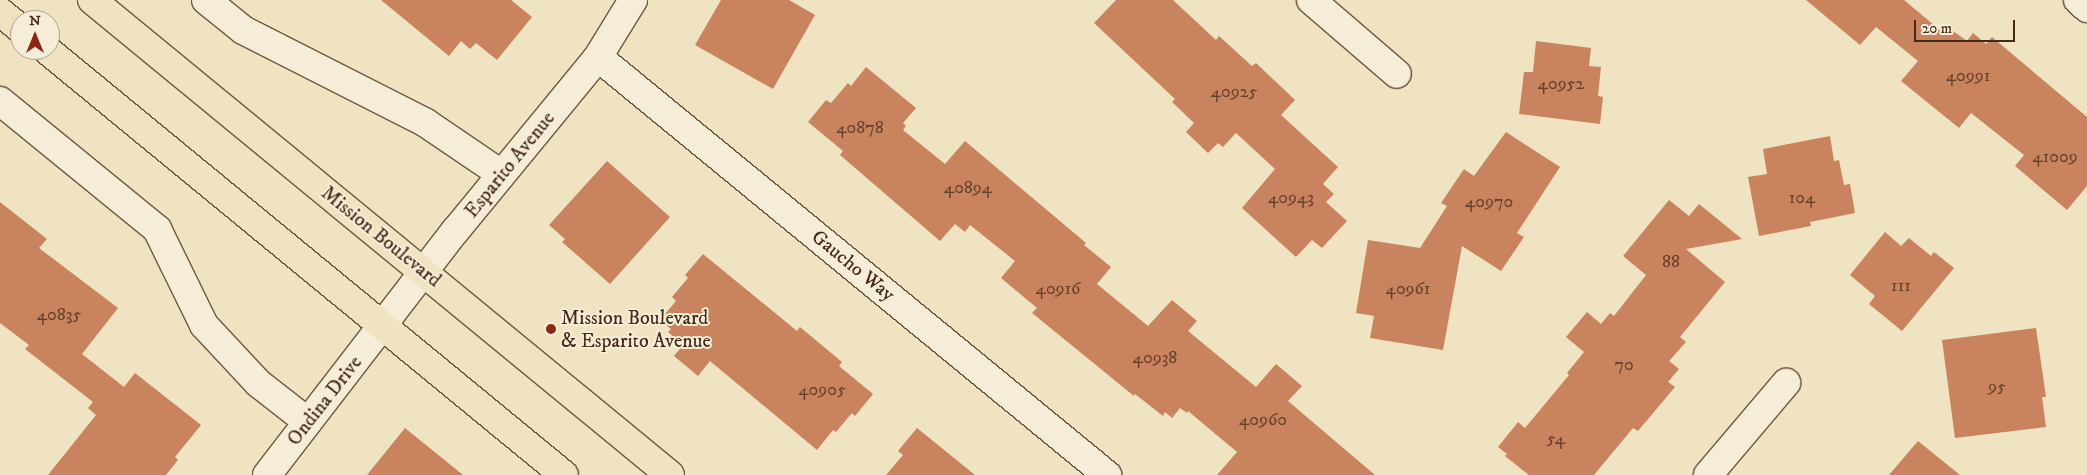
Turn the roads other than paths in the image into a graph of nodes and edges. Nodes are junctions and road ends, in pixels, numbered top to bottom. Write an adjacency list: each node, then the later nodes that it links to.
1 (92, 0): 14 (main road, Mission Boulevard)
2 (206, 0): 13 (street)
3 (633, 0): 9 (street, Esparito Avenue)
4 (1311, 0): 11 (street)
5 (2078, 0): 6 (street)
6 (2087, 8)
7 (0, 12): 8 (main road)
8 (10, 20)
9 (598, 57): 13 (street, Esparito Avenue); 21 (street, Gaucho Way)
10 (59, 60): 15 (main road)
11 (1397, 74)
12 (0, 100): 17 (street)
13 (502, 174): 14 (street, Esparito Avenue)
14 (424, 272): 15 (street, Esparito Avenue); 20 (main road, Mission Boulevard)
15 (382, 326): 17 (street, Ondina Drive); 19 (main road)
16 (1786, 383): 22 (street)
17 (308, 422): 18 (street, Ondina Drive)
18 (268, 475)
19 (564, 475)
20 (670, 475)
21 (1107, 475)
22 (1708, 475)

